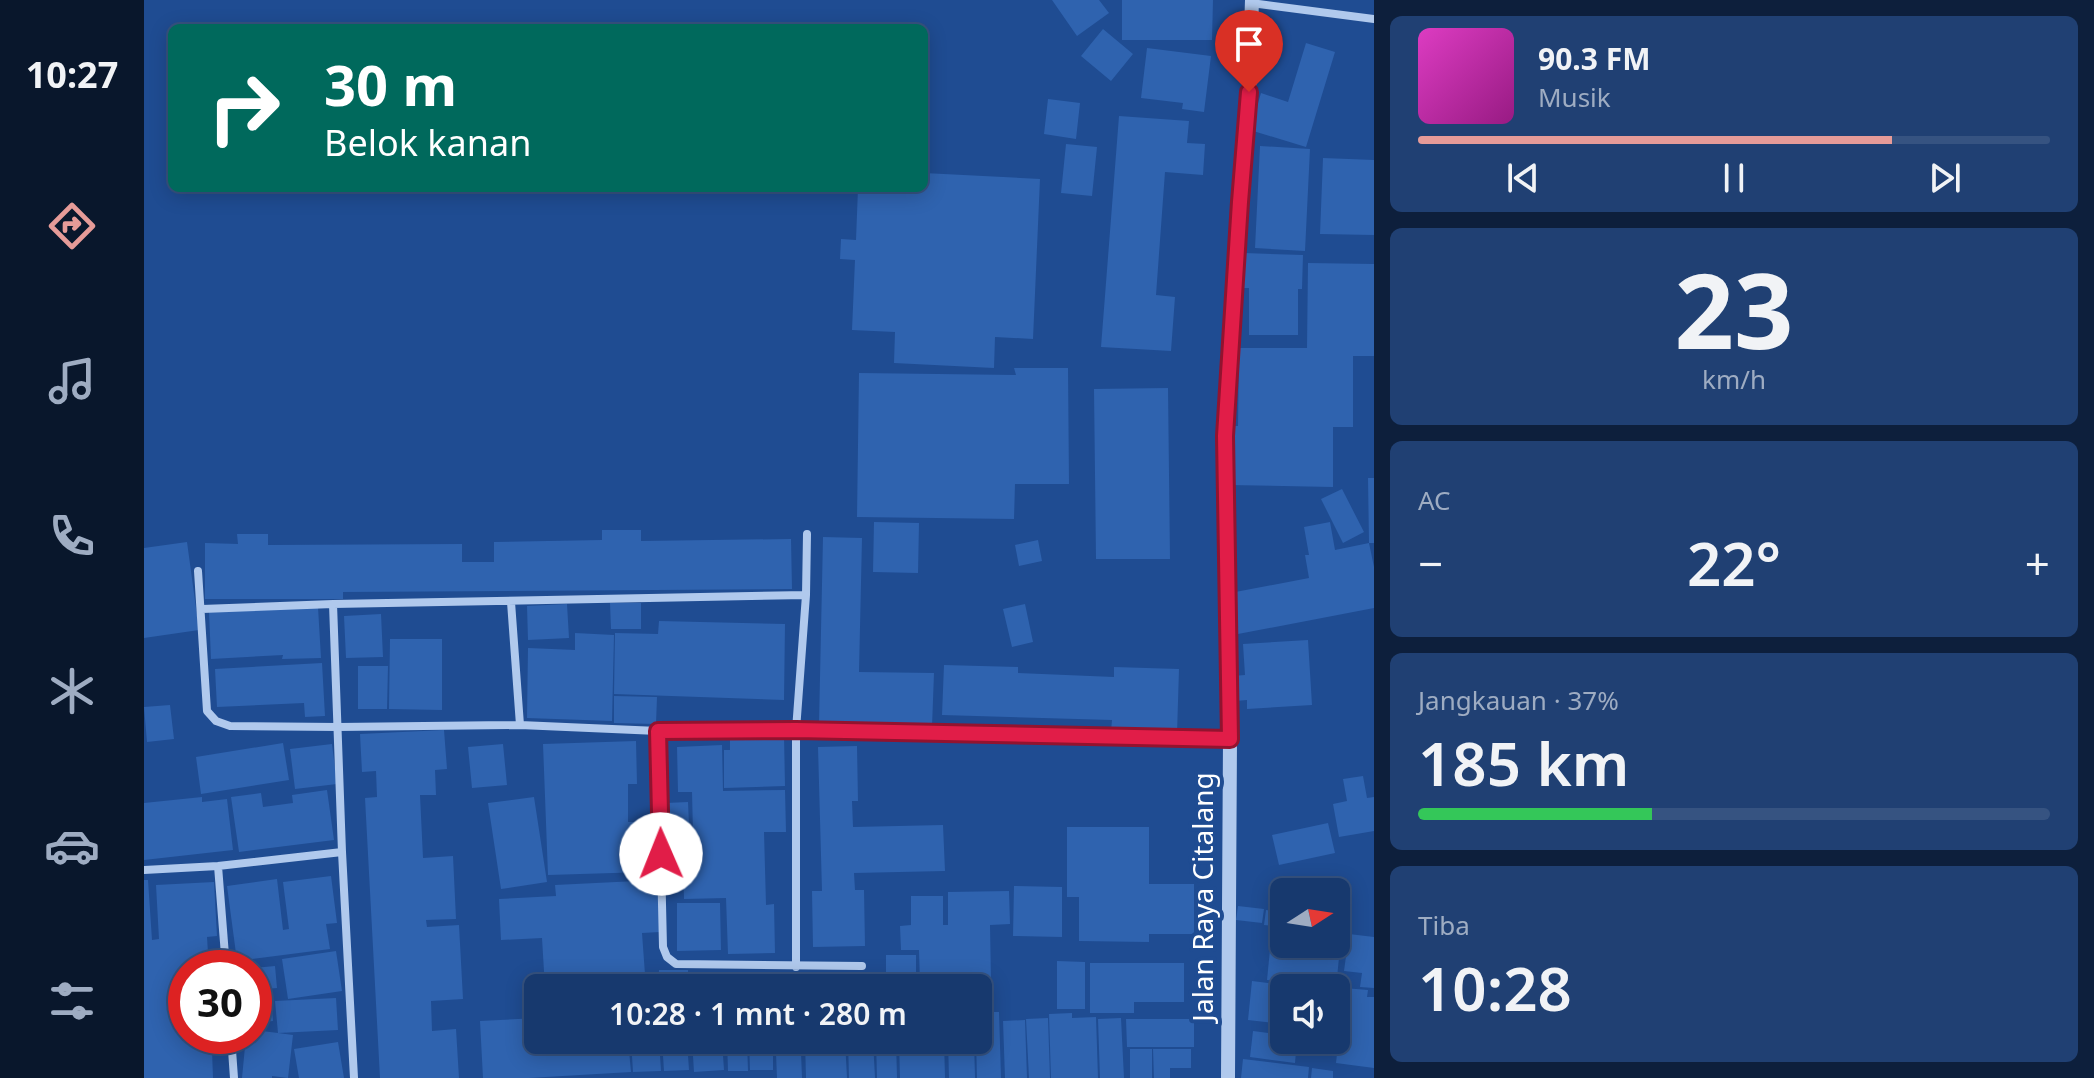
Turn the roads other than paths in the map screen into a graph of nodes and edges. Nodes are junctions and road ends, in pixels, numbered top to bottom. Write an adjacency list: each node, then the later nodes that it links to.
1 (1252, 2): 2 (street); 13 (street, Jalan Raya Citalang)
2 (1374, 19)
3 (807, 534): 5 (street)
4 (198, 571): 8 (street)
5 (806, 595): 6 (street); 11 (street)
6 (511, 602): 7 (street); 9 (street)
7 (333, 604): 8 (street); 10 (street)
8 (202, 609): 10 (street)
9 (520, 725): 10 (street); 12 (street)
10 (338, 727): 14 (street)
11 (796, 730): 12 (street); 13 (street); 19 (street)
12 (658, 731): 19 (street)
13 (1230, 739): 23 (street, Jalan Raya Citalang)
14 (342, 852): 15 (street); 22 (street)
15 (218, 866): 16 (street); 17 (street)
16 (144, 870)
17 (225, 950)
18 (862, 966): 19 (street)
19 (796, 967)
20 (232, 1054): 21 (street)
21 (234, 1078)
22 (354, 1078)
23 (1228, 1078)

